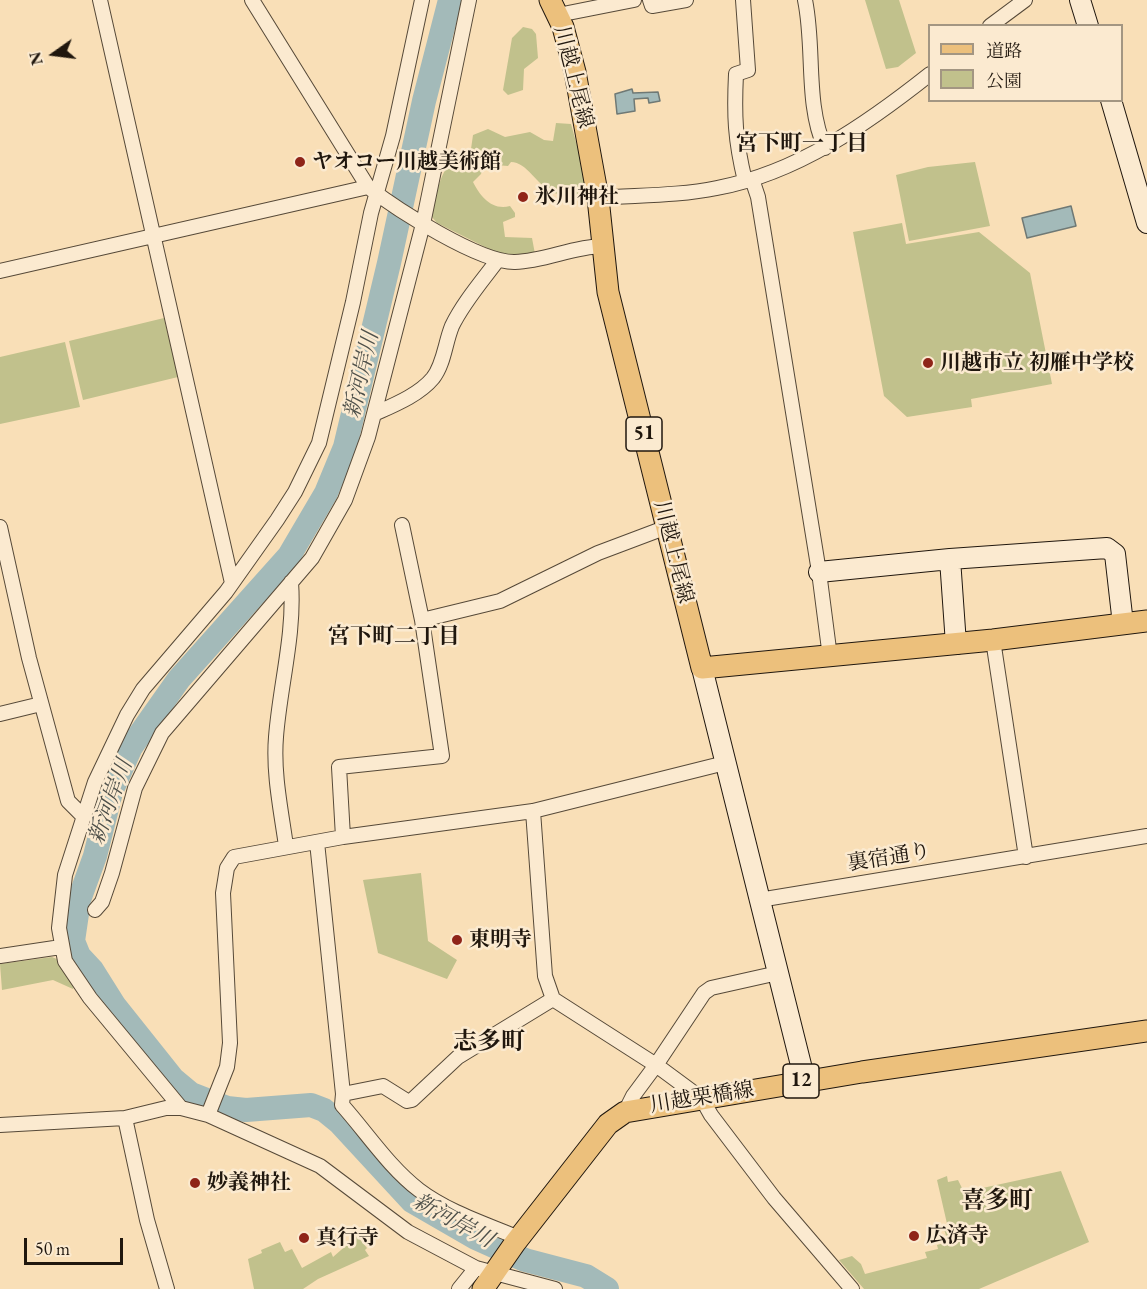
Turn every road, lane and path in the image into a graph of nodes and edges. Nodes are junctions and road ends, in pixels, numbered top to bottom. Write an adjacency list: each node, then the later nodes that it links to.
1 (100, 0): 23 (street)
2 (252, 0): 19 (street)
3 (422, 0): 19 (street)
4 (469, 0): 21 (street)
5 (634, 0): 12 (street)
6 (650, 0): 7 (street)
7 (686, 0)
8 (743, 0): 18 (street)
9 (805, 0): 17 (street)
10 (1025, 0): 13 (street)
11 (1080, 0): 14 (street)
12 (554, 7): 20 (main road, 川越上尾線 / 51)
13 (993, 24)
14 (1087, 24)
15 (928, 75): 17 (street)
16 (1111, 102): 22 (street)
17 (825, 148): 18 (street)
18 (749, 180): 20 (street); 32 (street)
19 (377, 194): 21 (street); 23 (street); 34 (street)
20 (598, 198): 24 (main road, 川越上尾線 / 51)
21 (418, 222): 25 (street); 27 (street)
22 (1147, 223)
23 (153, 237): 26 (street); 34 (street)
24 (602, 246): 25 (street); 30 (main road, 川越上尾線 / 51)
25 (497, 261): 27 (street)
26 (0, 271)
27 (374, 414): 33 (street)
28 (402, 525): 35 (street)
29 (0, 527): 42 (street)
30 (667, 527): 35 (street); 41 (main road, 川越上尾線 / 51)
31 (950, 559): 32 (street); 37 (street); 39 (street)
32 (819, 572): 40 (street)
33 (291, 582): 50 (street); 53 (street)
34 (232, 583): 46 (street)
35 (422, 620): 48 (street)
36 (1147, 621): 37 (main road)
37 (1123, 624): 38 (main road)
38 (993, 640): 39 (main road); 51 (street)
39 (956, 644): 40 (main road)
40 (830, 657): 41 (main road)
41 (702, 668): 44 (street)
42 (41, 704): 43 (street); 46 (street)
43 (0, 714)
44 (725, 763): 45 (street); 52 (street)
45 (533, 811): 48 (street); 57 (street)
46 (83, 816): 54 (street)
47 (1147, 836): 51 (street, 裏宿通り)
48 (343, 837): 49 (street)
49 (317, 842): 50 (street); 61 (street)
50 (286, 846): 64 (street)
51 (1026, 857): 52 (street, 裏宿通り)
52 (759, 900): 56 (street)
53 (95, 910)
54 (61, 947): 55 (street); 63 (street)
55 (0, 956)
56 (778, 973): 59 (street); 60 (street)
57 (553, 999): 59 (street); 61 (street)
58 (1147, 1031): 60 (main road, 川越栗橋線 / 12)
59 (656, 1065): 62 (street); 65 (street)
60 (805, 1081): 62 (main road, 川越栗橋線 / 12)
61 (343, 1094): 68 (street)
62 (702, 1099): 65 (main road, 川越栗橋線 / 12); 73 (street)
63 (181, 1107): 64 (street); 66 (street)
64 (209, 1112): 69 (street)
65 (625, 1112): 68 (main road, 川越栗橋線)
66 (125, 1118): 67 (street); 70 (street)
67 (0, 1125)
68 (517, 1240): 69 (main road, 川越栗橋線)
69 (487, 1275): 71 (street); 72 (street)
70 (167, 1289)
71 (459, 1289)
72 (555, 1289)
73 (852, 1289)

